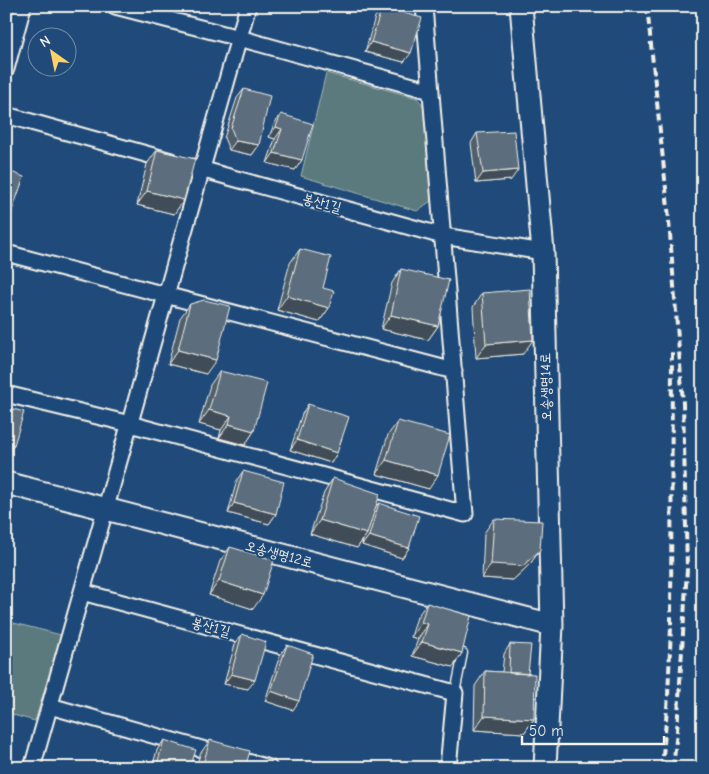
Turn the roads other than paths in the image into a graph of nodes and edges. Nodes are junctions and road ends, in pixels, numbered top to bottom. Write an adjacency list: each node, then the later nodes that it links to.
1 (23, 6): 7 (street)
2 (115, 6): 6 (street)
3 (248, 6): 6 (street)
4 (424, 6): 8 (street)
5 (521, 6): 12 (street, 오송생명14로)
6 (239, 38): 8 (street); 10 (street)
7 (6, 69)
8 (431, 92): 11 (street)
9 (6, 115): 10 (street, 봉산1길)
10 (202, 169): 11 (street, 봉산1길); 14 (street)
11 (443, 236): 12 (street, 봉산1길); 15 (street)
12 (544, 252): 21 (street, 오송생명14로)
13 (6, 253): 14 (street)
14 (166, 295): 15 (street); 17 (street)
15 (454, 372): 17 (street)
16 (6, 394): 17 (street)
17 (130, 424): 19 (street)
18 (6, 483): 19 (street, 오송생명12로)
19 (106, 509): 20 (street); 21 (street, 오송생명12로)
20 (82, 592): 23 (street, 봉산1길); 24 (street)
21 (552, 625): 28 (street, 오송생명14로)
22 (463, 653): 23 (lane)
23 (455, 693): 27 (street)
24 (50, 706): 25 (street); 26 (street)
25 (32, 768)
26 (269, 768)
27 (448, 768)
28 (545, 768)

